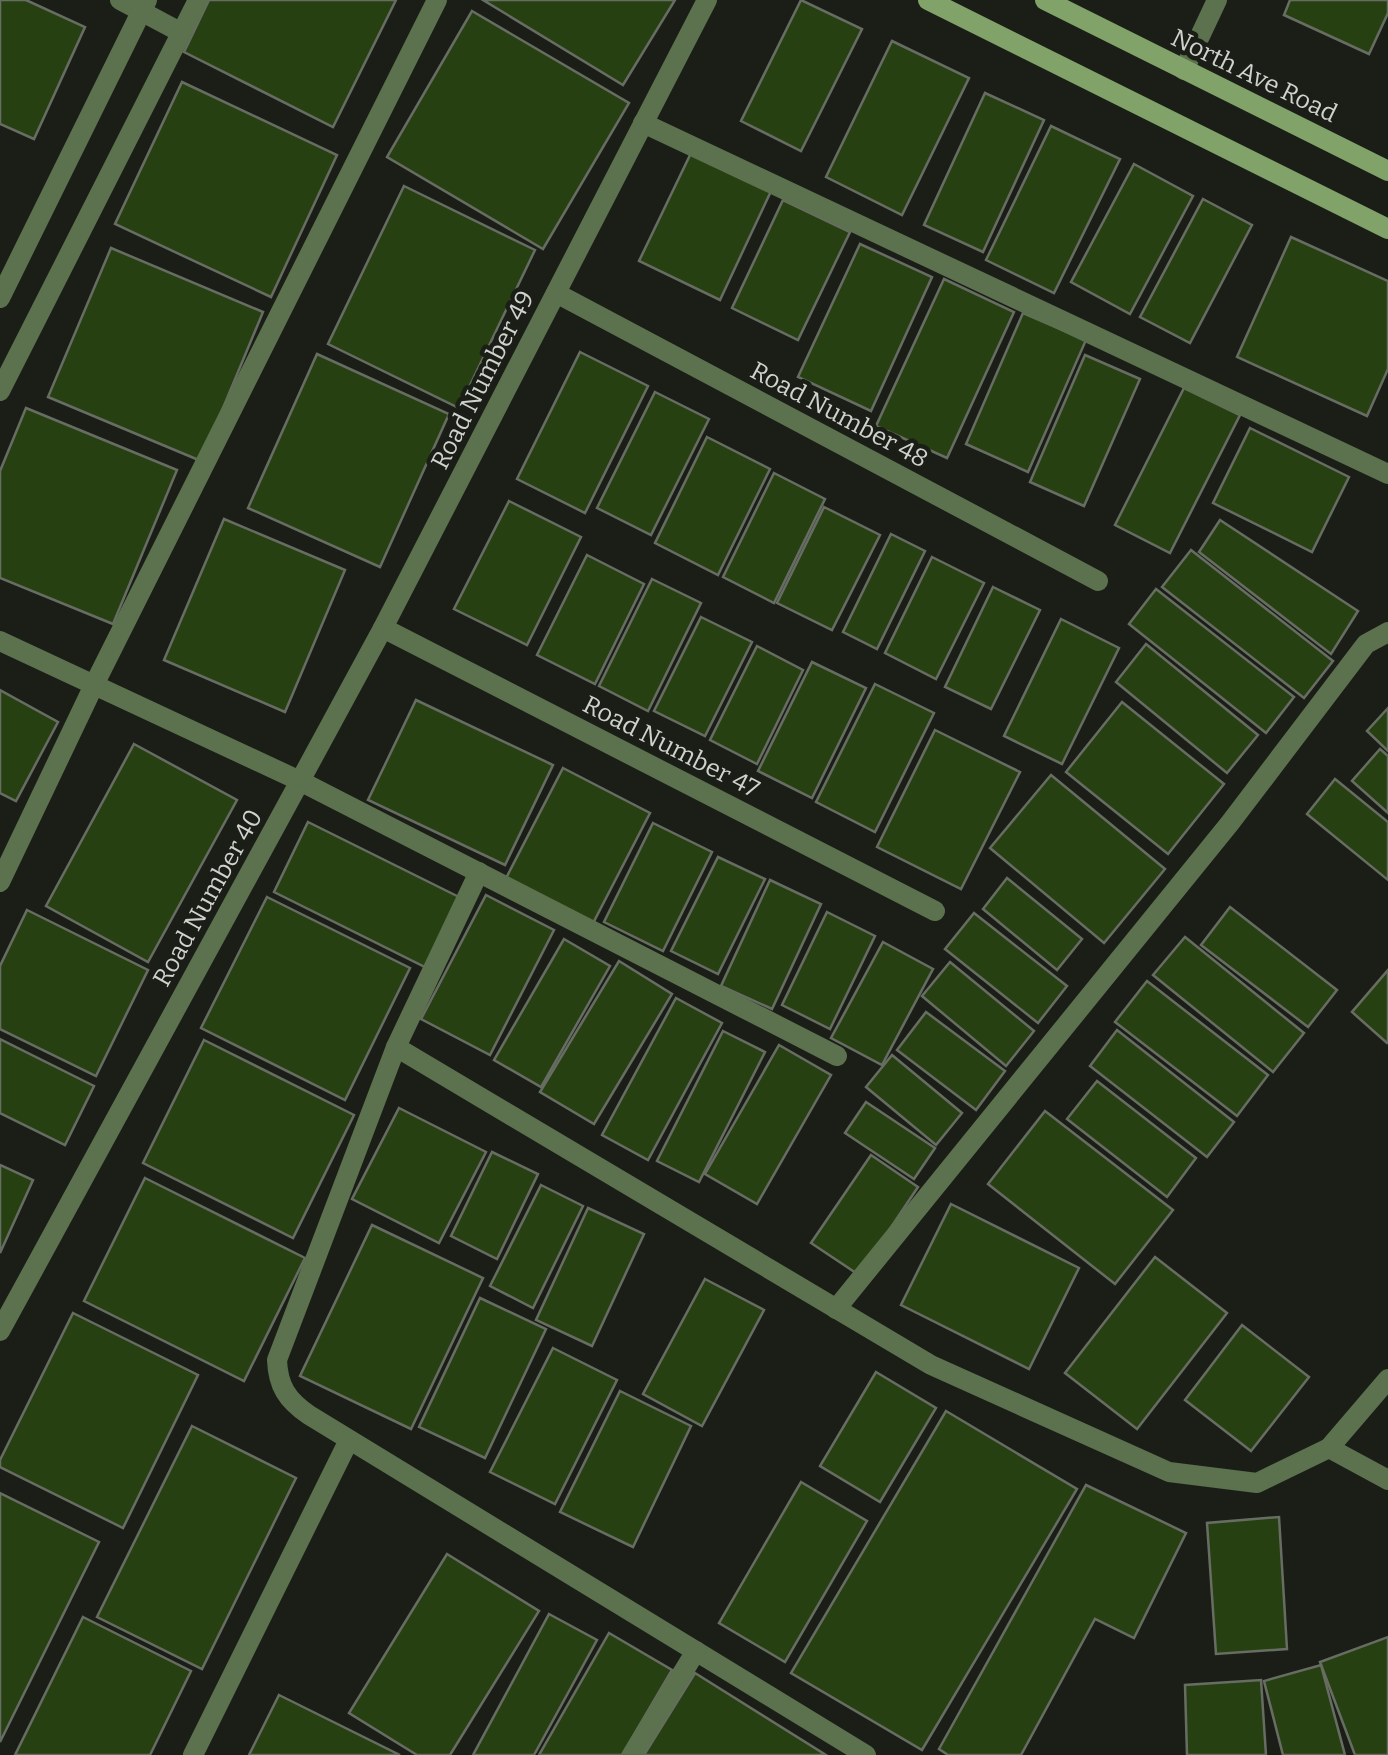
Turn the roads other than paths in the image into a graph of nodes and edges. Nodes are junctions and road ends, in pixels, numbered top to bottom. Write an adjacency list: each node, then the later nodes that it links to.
1 (120, 0): 8 (street)
2 (198, 0): 9 (street)
3 (438, 0): 23 (street)
4 (707, 0): 11 (street, Road Number 49)
5 (928, 0): 13 (street)
6 (1045, 0): 10 (street, North Ave Road)
7 (1217, 0): 10 (street)
8 (145, 6): 9 (street); 15 (street)
9 (182, 33): 16 (street)
10 (1184, 70): 12 (street, North Ave Road)
11 (644, 123): 14 (street, Road Number 49); 18 (street)
12 (1388, 171)
13 (1388, 229)
14 (556, 293): 19 (street, Road Number 48); 20 (street, Road Number 49)
15 (0, 298)
16 (8, 358): 17 (street)
17 (0, 391)
18 (1388, 474)
19 (1098, 581)
20 (383, 628): 24 (street, Road Number 49); 27 (street, Road Number 47)
21 (1388, 632): 30 (street)
22 (0, 641): 23 (street)
23 (94, 685): 24 (street); 26 (street)
24 (300, 781): 25 (street); 31 (street, Road Number 40)
25 (479, 872): 28 (street); 29 (street)
26 (0, 882)
27 (935, 910)
28 (396, 1047): 30 (street); 33 (street)
29 (837, 1056)
30 (836, 1309): 34 (street)
31 (0, 1330)
32 (1388, 1379): 34 (street)
33 (349, 1440): 36 (street); 37 (street)
34 (1329, 1448): 35 (street)
35 (1388, 1480)
36 (696, 1651): 38 (street); 39 (street)
37 (193, 1755)
38 (632, 1755)
39 (866, 1755)

